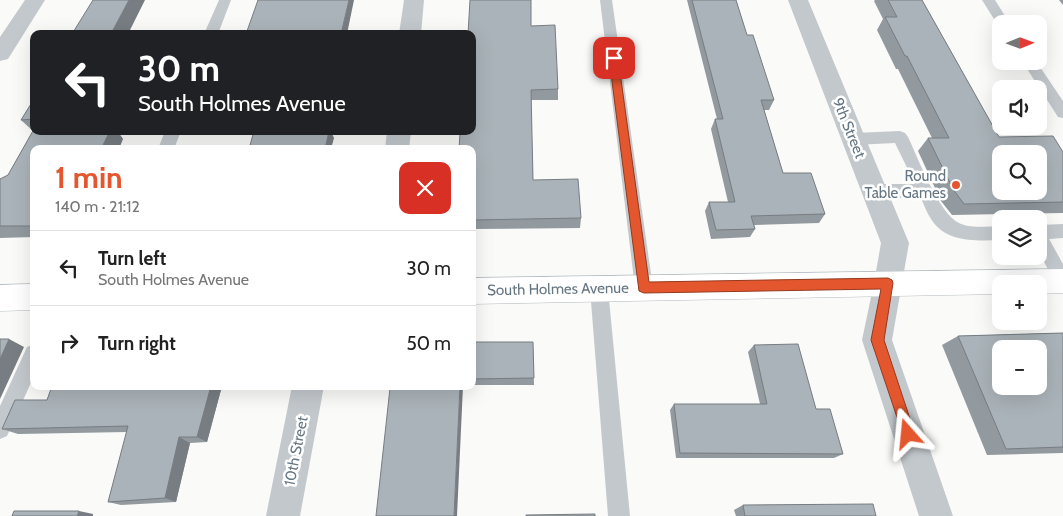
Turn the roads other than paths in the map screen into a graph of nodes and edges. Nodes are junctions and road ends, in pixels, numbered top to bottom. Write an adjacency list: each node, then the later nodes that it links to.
1 (35, 0): 10 (street)
2 (225, 0): 8 (lane)
3 (414, 0): 9 (street)
4 (606, 0): 22 (lane)
5 (798, 0): 13 (street, 9th Street)
6 (988, 0): 7 (lane)
7 (998, 15)
8 (213, 30)
9 (410, 30)
10 (0, 54)
11 (1035, 70): 12 (lane)
12 (1063, 113)
13 (854, 139): 14 (street, 9th Street); 15 (lane)
14 (875, 191): 15 (lane); 21 (street, 9th Street)
15 (926, 191): 18 (lane)
16 (1063, 231): 17 (lane)
17 (1047, 232)
18 (992, 233)
19 (1047, 251): 20 (lane)
20 (1063, 282): 21 (main road, South Holmes Avenue)
21 (888, 283): 22 (main road, South Holmes Avenue); 32 (street, 9th Street)
22 (644, 288): 23 (main road, South Holmes Avenue)
23 (600, 289): 24 (main road, South Holmes Avenue); 31 (lane)
24 (476, 291)
25 (30, 297): 26 (main road)
26 (0, 298)
27 (30, 362): 29 (lane)
28 (307, 390): 30 (street, 10th Street)
29 (0, 429)
30 (283, 516)
31 (619, 516)
32 (936, 516)

